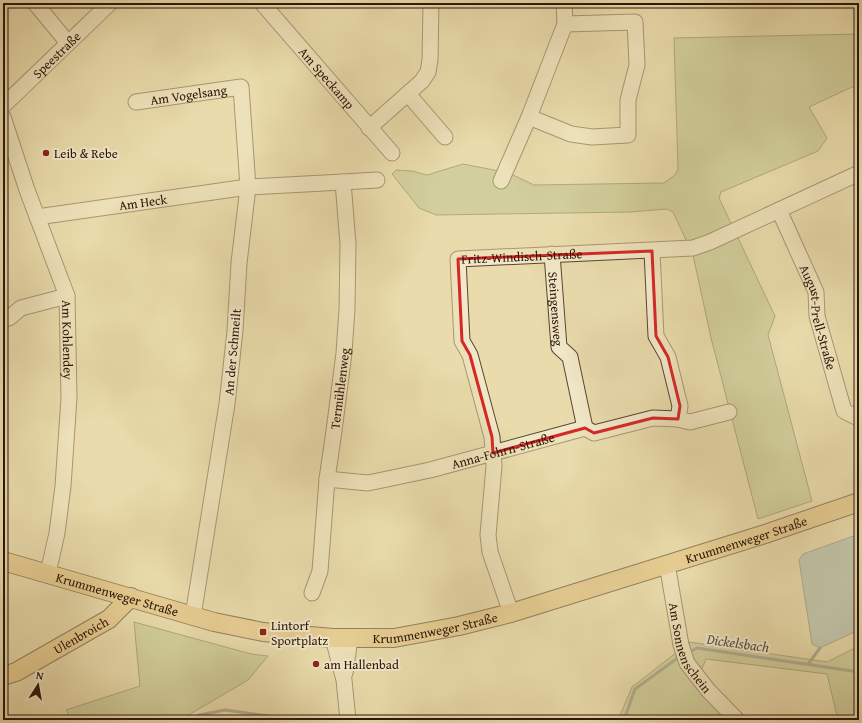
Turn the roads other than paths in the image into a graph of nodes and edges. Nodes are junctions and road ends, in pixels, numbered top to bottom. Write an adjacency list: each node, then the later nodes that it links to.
1 (36, 3): 7 (street)
2 (110, 3): 7 (street, Speestraße)
3 (262, 3): 14 (street, Am Speckamp)
4 (431, 3): 9 (street)
5 (564, 3): 6 (street)
6 (565, 24): 13 (street); 13 (street)
7 (68, 43): 11 (street, Speestraße)
8 (242, 87): 10 (street, Am Vogelsang); 21 (street, An der Schmeilt)
9 (408, 94): 14 (street); 15 (street)
10 (136, 102)
11 (3, 106)
12 (3, 117): 23 (street, Am Kohlendey)
13 (528, 118): 19 (street)
14 (369, 128): 16 (street, Am Speckamp)
15 (445, 137)
16 (392, 153)
17 (859, 172): 22 (street, Fritz-Windisch-Straße)
18 (377, 180): 20 (street)
19 (501, 181)
20 (343, 182): 21 (street); 33 (street, Termühlenweg)
21 (248, 187): 23 (street, Am Heck); 41 (street, An der Schmeilt)
22 (779, 210): 24 (street, Fritz-Windisch-Straße); 29 (street, August-Prell-Straße)
23 (37, 217): 26 (street, Am Kohlendey)
24 (652, 251): 25 (street, Fritz-Windisch-Straße); 30 (street)
25 (552, 254): 31 (street, Steingensweg); 32 (street, Fritz-Windisch-Straße)
26 (67, 296): 27 (street); 37 (street, Am Kohlendey)
27 (9, 318)
28 (729, 412): 30 (street, Anna-Fohrn-Straße)
29 (859, 415)
30 (678, 419): 31 (street, Anna-Fohrn-Straße)
31 (585, 428): 32 (street, Anna-Fohrn-Straße)
32 (493, 453): 33 (street, Anna-Fohrn-Straße); 40 (street, Fritz-Windisch-Straße)
33 (327, 480): 38 (street, Termühlenweg)
34 (859, 502): 36 (main road, Krummenweger Straße)
35 (3, 561): 37 (main road, Krummenweger Straße)
36 (667, 564): 40 (main road, Krummenweger Straße); 45 (street, Am Sonnenschein)
37 (48, 573): 39 (main road, Krummenweger Straße)
38 (312, 593)
39 (131, 597): 41 (main road, Krummenweger Straße); 43 (main road, Ulenbroich)
40 (511, 613): 42 (main road, Krummenweger Straße)
41 (193, 616): 42 (main road, Krummenweger Straße)
42 (341, 638): 44 (street)
43 (3, 676)
44 (348, 719)
45 (737, 720)

